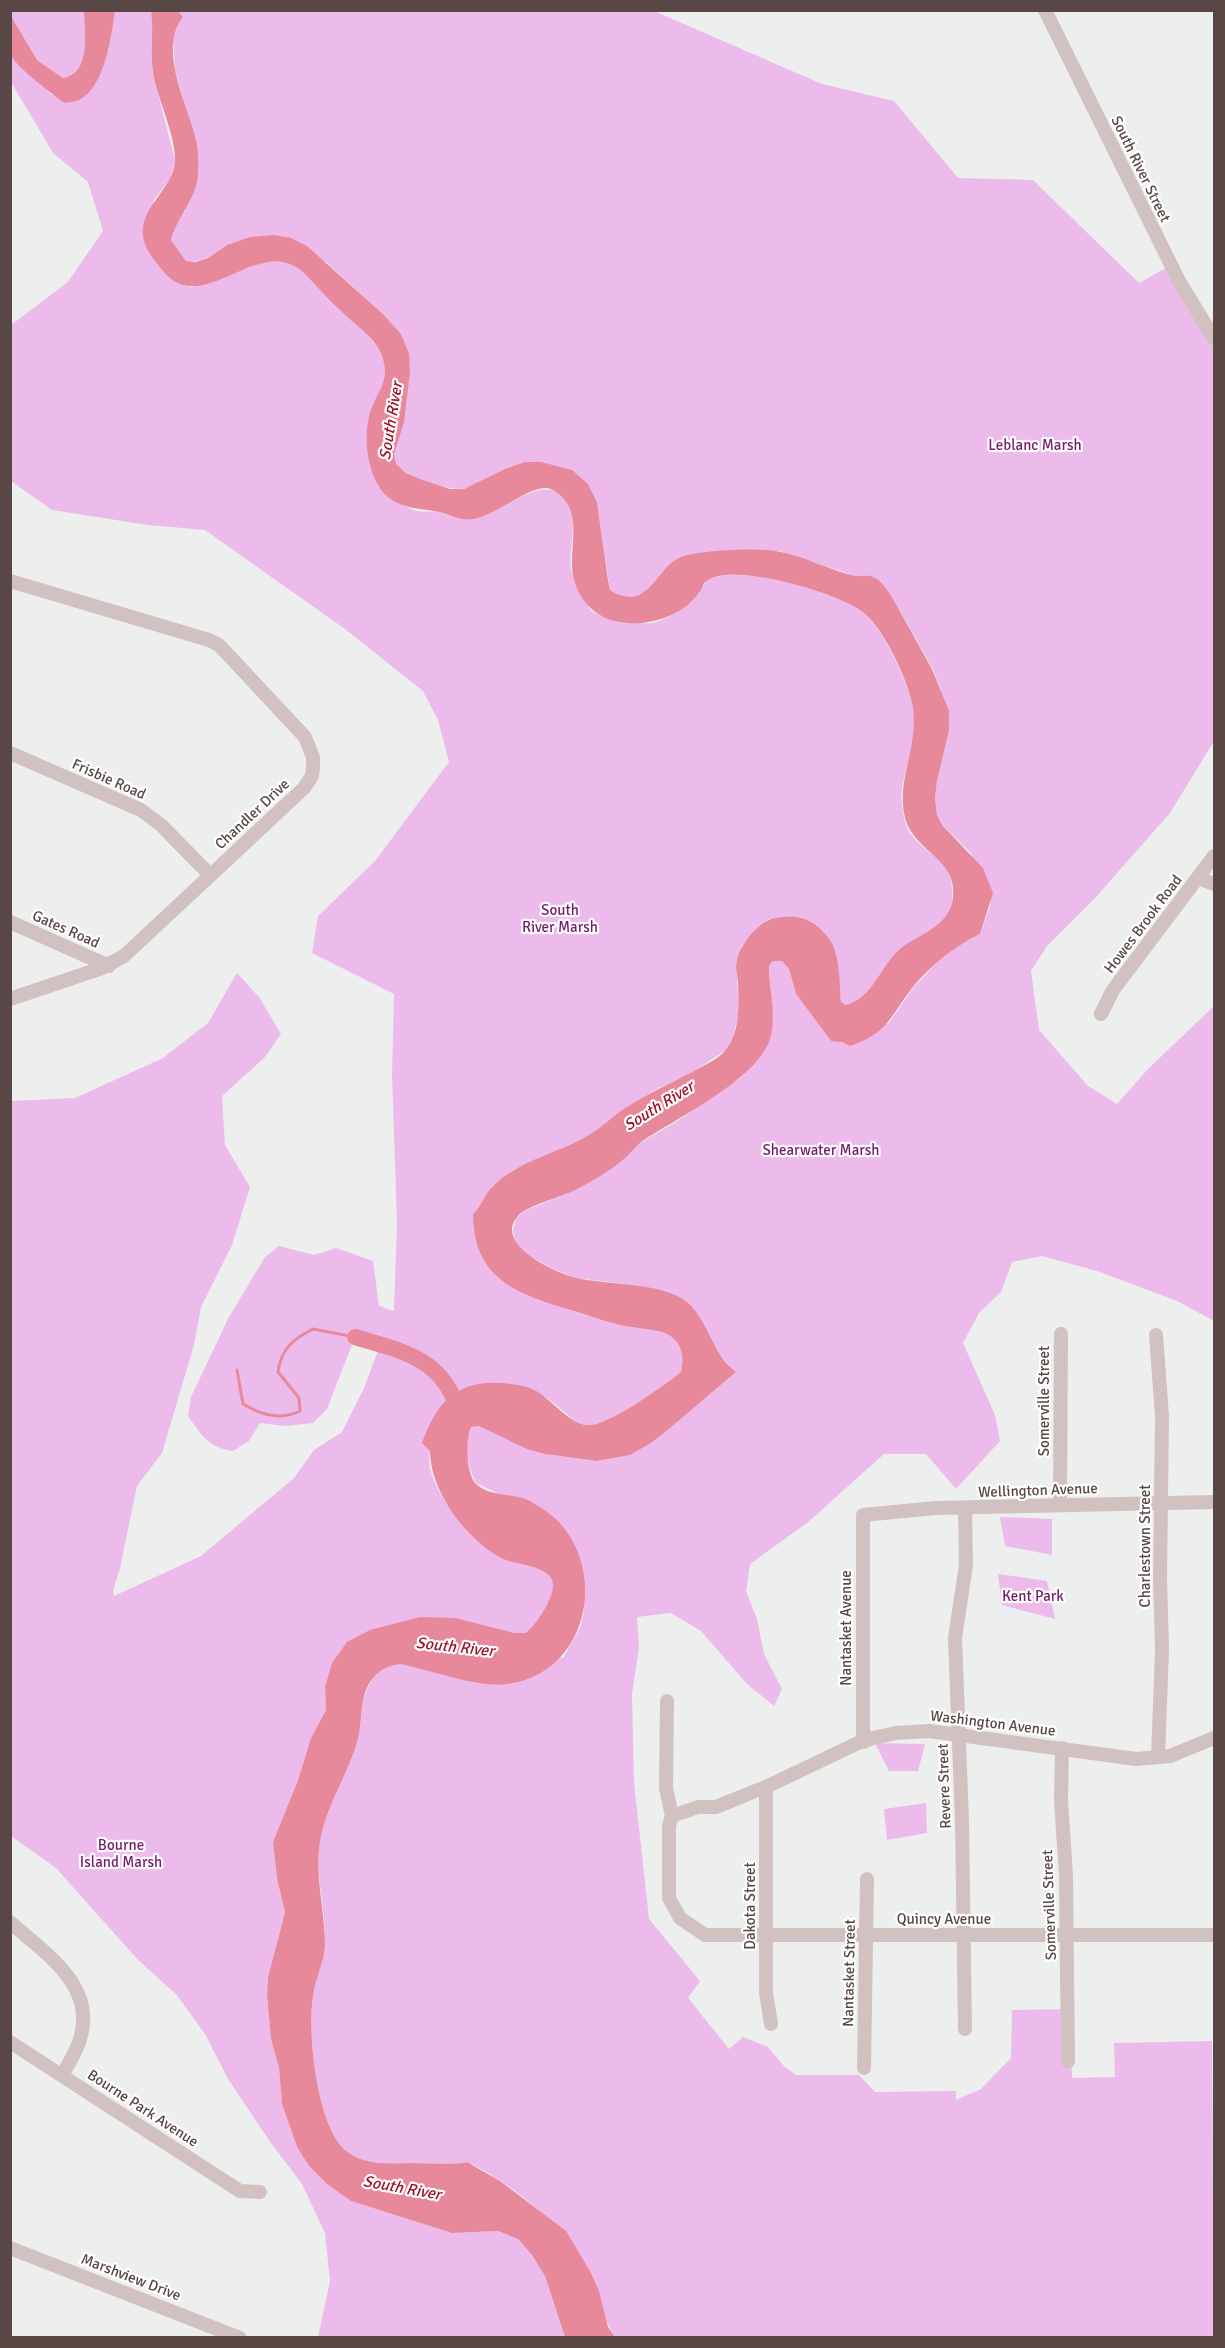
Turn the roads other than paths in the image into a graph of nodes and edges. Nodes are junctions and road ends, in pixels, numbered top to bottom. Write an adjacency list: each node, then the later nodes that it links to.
1 (1045, 10): 2 (street, South River Street)
2 (1215, 338)
3 (10, 582): 6 (street, Chandler Drive)
4 (10, 753): 6 (street, Frisbie Road)
5 (1215, 856): 7 (street, Howes Brook Road)
6 (210, 875): 10 (street, Chandler Drive)
7 (1198, 878): 8 (street); 12 (street, Howes Brook Road)
8 (1215, 884)
9 (10, 922): 10 (street, Gates Road)
10 (109, 966): 11 (street, Chandler Drive)
11 (10, 999)
12 (1101, 1014)
13 (1061, 1334): 17 (street, Somerville Street)
14 (1156, 1335): 16 (street, Charlestown Street)
15 (1215, 1502): 16 (street, Wellington Avenue)
16 (1161, 1503): 17 (street, Wellington Avenue); 25 (street, Charlestown Street)
17 (1060, 1505): 18 (street, Wellington Avenue)
18 (965, 1508): 19 (street, Wellington Avenue); 21 (street, Revere Street)
19 (863, 1515): 23 (street, Nantasket Avenue)
20 (667, 1701): 27 (street)
21 (958, 1735): 23 (street, Washington Avenue); 24 (street, Washington Avenue); 31 (street, Revere Street)
22 (1215, 1738): 25 (street, Washington Avenue)
23 (863, 1742): 26 (street, Washington Avenue)
24 (1062, 1748): 25 (street, Washington Avenue); 34 (street, Somerville Street)
25 (1158, 1757)
26 (766, 1787): 27 (street, Washington Avenue); 33 (street, Dakota Street)
27 (672, 1816): 33 (street, Quincy Avenue)
28 (867, 1879): 30 (street, Nantasket Street)
29 (10, 1922): 40 (street)
30 (866, 1935): 31 (street, Quincy Avenue); 33 (street, Quincy Avenue); 39 (street, Nantasket Street)
31 (962, 1935): 34 (street, Quincy Avenue); 36 (street, Revere Street)
32 (1215, 1935): 34 (street, Quincy Avenue)
33 (766, 1936): 35 (street, Dakota Street)
34 (1068, 1936): 38 (street, Somerville Street)
35 (771, 2024)
36 (965, 2029)
37 (10, 2042): 40 (street, Bourne Park Avenue)
38 (1068, 2061)
39 (864, 2068)
40 (62, 2076): 41 (street, Bourne Park Avenue)
41 (260, 2192)
42 (10, 2248): 43 (street, Marshview Drive)
43 (240, 2337)

